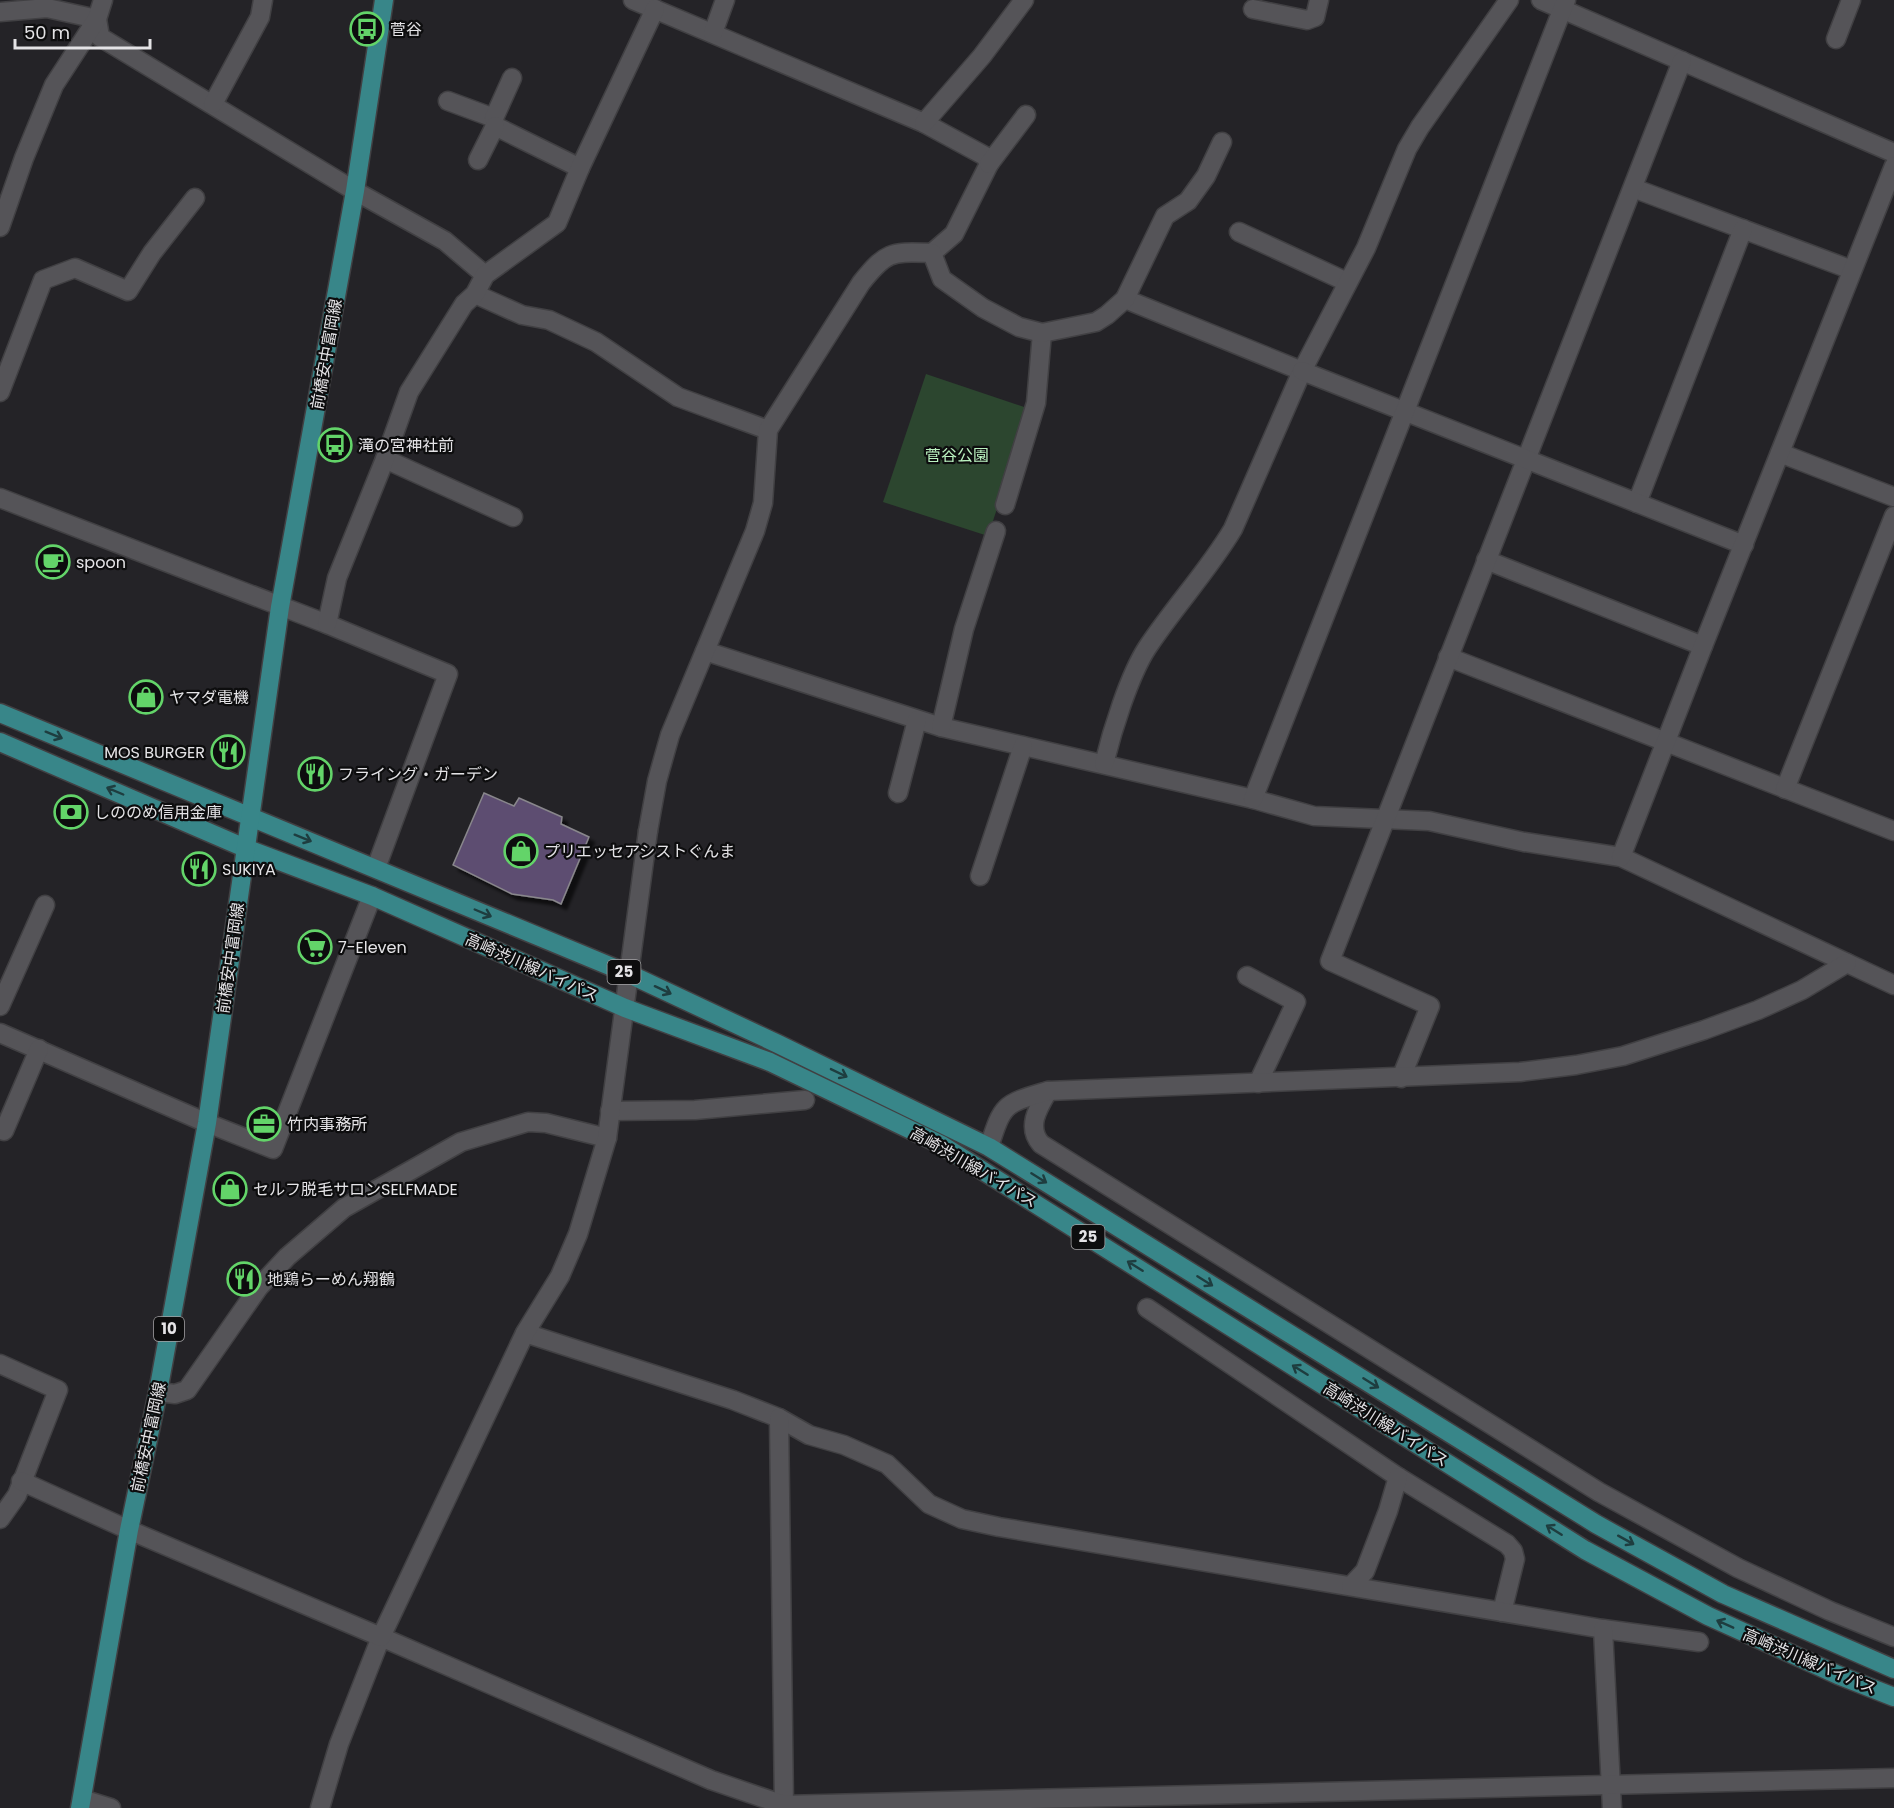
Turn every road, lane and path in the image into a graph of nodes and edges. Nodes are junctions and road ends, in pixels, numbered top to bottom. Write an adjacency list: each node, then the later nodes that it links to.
1 (103, 0): 16 (street)
2 (263, 0): 22 (street)
3 (384, 0): 33 (main road, 前橋安中富岡線 / 10)
4 (633, 0): 13 (street)
5 (725, 0): 17 (street)
6 (1024, 0): 25 (street)
7 (1319, 0): 14 (street)
8 (1509, 0): 41 (street)
9 (1541, 0): 12 (street)
10 (1851, 0): 18 (street)
11 (61, 5): 15 (street); 16 (street)
12 (1564, 5): 19 (street); 47 (street)
13 (654, 9): 17 (street); 31 (street)
14 (1253, 9)
15 (0, 12)
16 (97, 19): 22 (street); 35 (street)
17 (712, 33): 25 (street)
18 (1836, 39)
19 (1682, 61): 27 (street); 32 (street)
20 (512, 78): 24 (street)
21 (448, 101): 24 (street)
22 (213, 104): 33 (street)
23 (1026, 115): 29 (street)
24 (495, 122): 28 (street); 31 (street)
25 (924, 123): 29 (street)
26 (1222, 142): 43 (street)
27 (1894, 153)
28 (478, 160)
29 (989, 164): 38 (street)
30 (1894, 166): 39 (street)
31 (580, 168): 40 (street)
32 (1633, 188): 36 (street); 51 (street)
33 (355, 191): 40 (street); 61 (main road, 前橋安中富岡線 / 10)
34 (195, 198): 46 (street)
35 (0, 227)
36 (1743, 229): 39 (street); 54 (street)
37 (1239, 231): 41 (street)
38 (932, 253): 44 (street); 48 (street)
39 (1852, 270): 49 (street)
40 (485, 275): 42 (street)
41 (1347, 282): 45 (street)
42 (475, 294): 48 (street); 50 (street)
43 (1125, 299): 44 (street); 45 (street)
44 (1042, 333): 55 (street)
45 (1302, 371): 47 (street); 72 (street)
46 (0, 392)
47 (1406, 412): 51 (street); 75 (street)
48 (768, 430): 64 (street)
49 (1780, 453): 52 (street); 59 (street)
50 (386, 459): 57 (street); 62 (street)
51 (1526, 459): 54 (street); 60 (street)
52 (1894, 497)
53 (0, 499): 61 (street)
54 (1637, 503): 59 (street)
55 (1005, 505)
56 (1894, 516): 73 (street)
57 (513, 517)
58 (996, 531): 68 (street)
59 (1744, 545): 63 (street)
60 (1486, 560): 63 (street); 65 (street)
61 (280, 607): 62 (street); 76 (main road, 前橋安中富岡線 / 10)
62 (327, 624): 81 (street)
63 (1703, 646): 70 (street)
64 (705, 651): 67 (street); 86 (street)
65 (1448, 657): 70 (street); 77 (street)
66 (0, 713): 76 (main road, 高崎渋川線バイパス / 25, one-way to 76)
67 (917, 720): 68 (street); 74 (street)
68 (941, 727): 71 (street)
69 (0, 742): 79 (main road, 高崎渋川線バイパス / 25, one-way to 69)
70 (1666, 742): 73 (street); 80 (street)
71 (1023, 746): 72 (street); 82 (street)
72 (1104, 764): 75 (street)
73 (1785, 789): 78 (street)
74 (898, 793)
75 (1253, 799): 77 (street)
76 (249, 816): 79 (main road, 前橋安中富岡線 / 10); 81 (main road, 高崎渋川線バイパス / 25, one-way to 81)
77 (1385, 819): 80 (street); 93 (street)
78 (1894, 831)
79 (245, 848): 83 (main road, 高崎渋川線バイパス / 25); 98 (main road, 前橋安中富岡線 / 10)
80 (1622, 857): 85 (street)
81 (376, 868): 86 (main road, 高崎渋川線バイパス / 25, one-way to 86)
82 (980, 876)
83 (372, 896): 90 (main road, 高崎渋川線バイパス / 25); 98 (street)
84 (45, 905): 89 (street)
85 (1847, 963): 88 (street); 93 (street)
86 (630, 974): 90 (street); 101 (main road, 高崎渋川線バイパス / 25, one-way to 101)
87 (1247, 976): 94 (street)
88 (1894, 985)
89 (0, 1006)
90 (625, 1008): 97 (street); 118 (main road, 高崎渋川線バイパス / 25, one-way to 90)
91 (0, 1033): 92 (street)
92 (39, 1049): 98 (street); 99 (street)
93 (1401, 1077): 94 (street)
94 (1258, 1083): 95 (street)
95 (1048, 1091): 101 (street); 114 (street)
96 (805, 1100): 97 (street)
97 (610, 1111): 100 (street)
98 (207, 1123): 105 (main road, 前橋安中富岡線 / 10)
99 (4, 1131)
100 (607, 1138): 103 (street); 105 (street)
101 (989, 1147): 117 (main road, 高崎渋川線バイパス / 25, one-way to 117)
102 (1147, 1308): 107 (street)
103 (525, 1333): 106 (street); 115 (street)
104 (0, 1364): 108 (street)
105 (158, 1392): 110 (main road, 前橋安中富岡線 / 10)
106 (779, 1418): 111 (street); 122 (street)
107 (1398, 1477): 111 (street); 112 (street)
108 (21, 1481): 109 (street); 110 (street)
109 (0, 1519)
110 (129, 1530): 115 (street); 121 (main road, 前橋安中富岡線 / 10)
111 (1351, 1586): 112 (street)
112 (1502, 1612): 113 (street)
113 (1603, 1629): 116 (street); 120 (street)
114 (1894, 1636)
115 (381, 1637): 122 (street); 124 (street)
116 (1700, 1642)
117 (1894, 1669)
118 (1894, 1697)
119 (1894, 1778): 120 (street)
120 (1611, 1785): 122 (street); 125 (street)
121 (81, 1803): 123 (street)
122 (784, 1807)
123 (111, 1808)
124 (320, 1808)
125 (1612, 1808)

